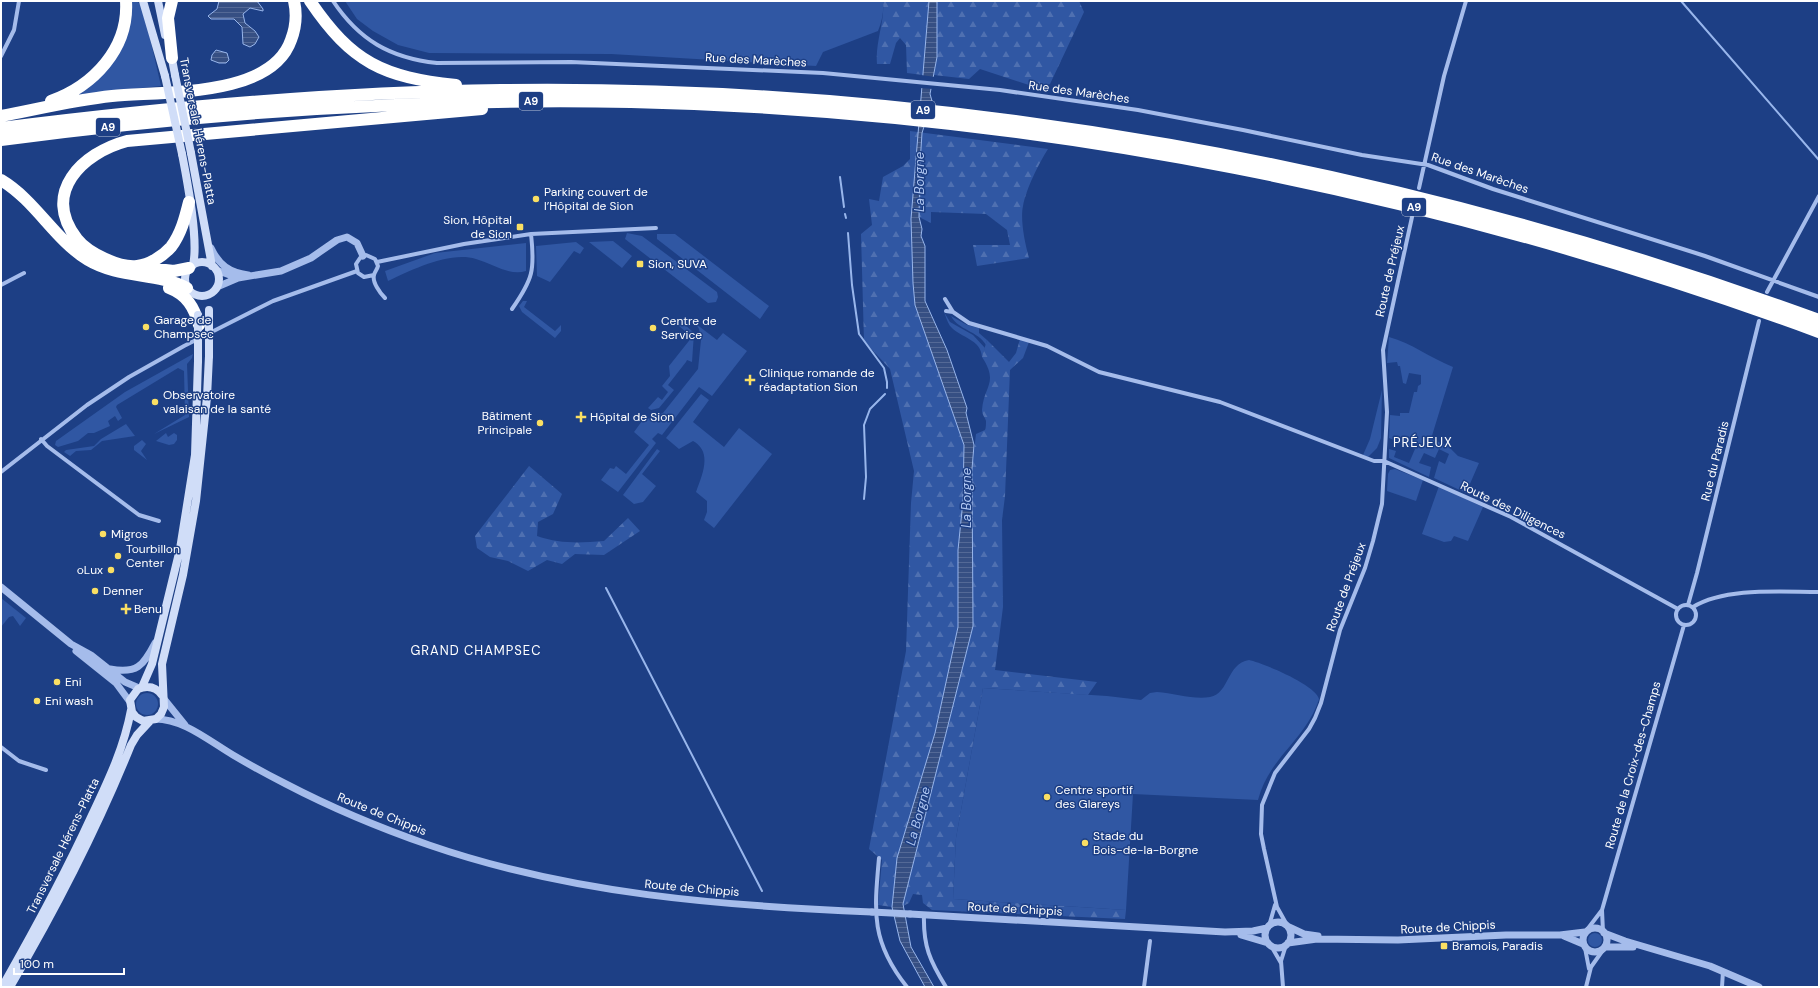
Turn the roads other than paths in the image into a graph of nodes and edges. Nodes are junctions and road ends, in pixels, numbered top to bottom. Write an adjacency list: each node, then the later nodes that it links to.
1 (19, 1): 10 (street)
2 (126, 1): 15 (highway)
3 (143, 1): 19 (main road, Transversale Hérens-Platta, bridge)
4 (158, 1): 11 (main road, Transversale Hérens-Platta)
5 (172, 1): 11 (highway)
6 (294, 1): 15 (highway)
7 (310, 1): 12 (highway)
8 (333, 1): 20 (street, Rue des Marèches)
9 (1466, 1): 20 (street)
10 (1, 56)
11 (172, 58): 19 (main road, Transversale Hérens-Platta, bridge)
12 (503, 90): 14 (highway, A9); 17 (highway, A9)
13 (578, 101): 14 (highway, A9); 18 (highway, A9); 34 (highway)
14 (848, 108): 16 (highway, A9)
15 (4, 116)
16 (997, 124): 51 (highway, A9); 53 (highway, A9)
17 (1, 128)
18 (1, 140)
19 (186, 153): 24 (main road, Transversale Hérens-Platta); 28 (main road, Transversale Hérens-Platta)
20 (1424, 164): 22 (street); 39 (street, Rue des Marèches)
21 (1, 180): 34 (highway)
22 (1419, 188)
23 (1819, 196): 39 (street)
24 (189, 202): 31 (main road, Transversale Hérens-Platta); 34 (highway)
25 (1412, 216): 55 (street, Route de Préjeux)
26 (656, 228): 27 (street)
27 (530, 234): 30 (street); 47 (street)
28 (207, 239): 32 (main road, Transversale Hérens-Platta); 37 (street)
29 (363, 256): 30 (street); 33 (street); 37 (street)
30 (377, 262): 36 (street)
31 (191, 266): 32 (main road); 34 (highway); 42 (main road)
32 (214, 268): 38 (street); 41 (main road)
33 (357, 270): 36 (street); 54 (street)
34 (136, 271): 42 (highway); 50 (highway)
35 (24, 273): 40 (street)
36 (374, 275): 45 (street)
37 (254, 276): 38 (street)
38 (238, 278): 41 (street)
39 (1772, 280): 43 (street); 44 (street, Rue des Marèches)
40 (1, 285)
41 (214, 290): 42 (main road); 68 (main road, bridge)
42 (190, 291): 50 (main road)
43 (1767, 292)
44 (1819, 297)
45 (385, 298)
46 (945, 299): 49 (street)
47 (512, 309)
48 (946, 311): 49 (street)
49 (952, 312): 55 (street, Route des Diligences)
50 (198, 319): 64 (main road, bridge)
51 (1819, 320)
52 (1759, 321): 60 (street, Rue du Paradis)
53 (1819, 332)
54 (41, 439): 56 (street); 57 (street)
55 (1384, 461): 62 (street, Route des Diligences); 75 (street, Route de Préjeux)
56 (1, 472)
57 (159, 521)
58 (1, 587): 65 (street)
59 (1819, 592): 61 (street)
60 (1688, 604): 61 (street); 62 (street)
61 (1692, 607): 63 (street)
62 (1678, 609): 63 (street)
63 (1684, 625): 76 (street, Route de la Croix-des-Champs)
64 (158, 637): 66 (street); 67 (main road)
65 (71, 644): 66 (street); 69 (street)
66 (108, 668): 67 (street)
67 (141, 688): 68 (main road); 69 (main road)
68 (163, 697): 70 (main road); 71 (street, Route de Chippis)
69 (130, 706): 70 (main road); 94 (main road, Transversale Hérens-Platta)
70 (153, 720): 71 (street, Route de Chippis); 95 (main road, Transversale Hérens-Platta)
71 (190, 729): 77 (street, Route de Chippis, bridge)
72 (1, 746): 73 (street)
73 (46, 770)
74 (879, 858): 96 (street)
75 (1275, 900): 78 (street, Route de Préjeux); 79 (street, Route de Préjeux)
76 (1602, 910): 81 (street, Route de la Croix-des-Champs); 82 (street, Route de la Croix-des-Champs)
77 (924, 915): 80 (street, Route de Chippis); 97 (street)
78 (1288, 926): 79 (street, Route de Chippis); 84 (street, Route de Chippis); 87 (street)
79 (1268, 927): 80 (street, Route de Chippis); 86 (street)
80 (1225, 932): 86 (street, Route de Chippis)
81 (1586, 932): 82 (street); 83 (street, Route de Chippis); 88 (street)
82 (1604, 932): 89 (street); 90 (street)
83 (1560, 935): 84 (street, Route de Chippis); 88 (street, Route de Chippis)
84 (1336, 939): 87 (street, Route de Chippis)
85 (1150, 941): 98 (street)
86 (1269, 944): 87 (street, Route de Chippis); 91 (street)
87 (1287, 944): 91 (street)
88 (1584, 946): 89 (street); 92 (street)
89 (1604, 948): 90 (street); 92 (street)
90 (1653, 949): 93 (street)
91 (1281, 964): 99 (street)
92 (1590, 971): 100 (street)
93 (1723, 971): 101 (street); 102 (street)
94 (2, 987)
95 (10, 987)
96 (907, 987)
97 (946, 987)
98 (1144, 987)
99 (1283, 987)
100 (1586, 987)
101 (1722, 987)
102 (1759, 987)

